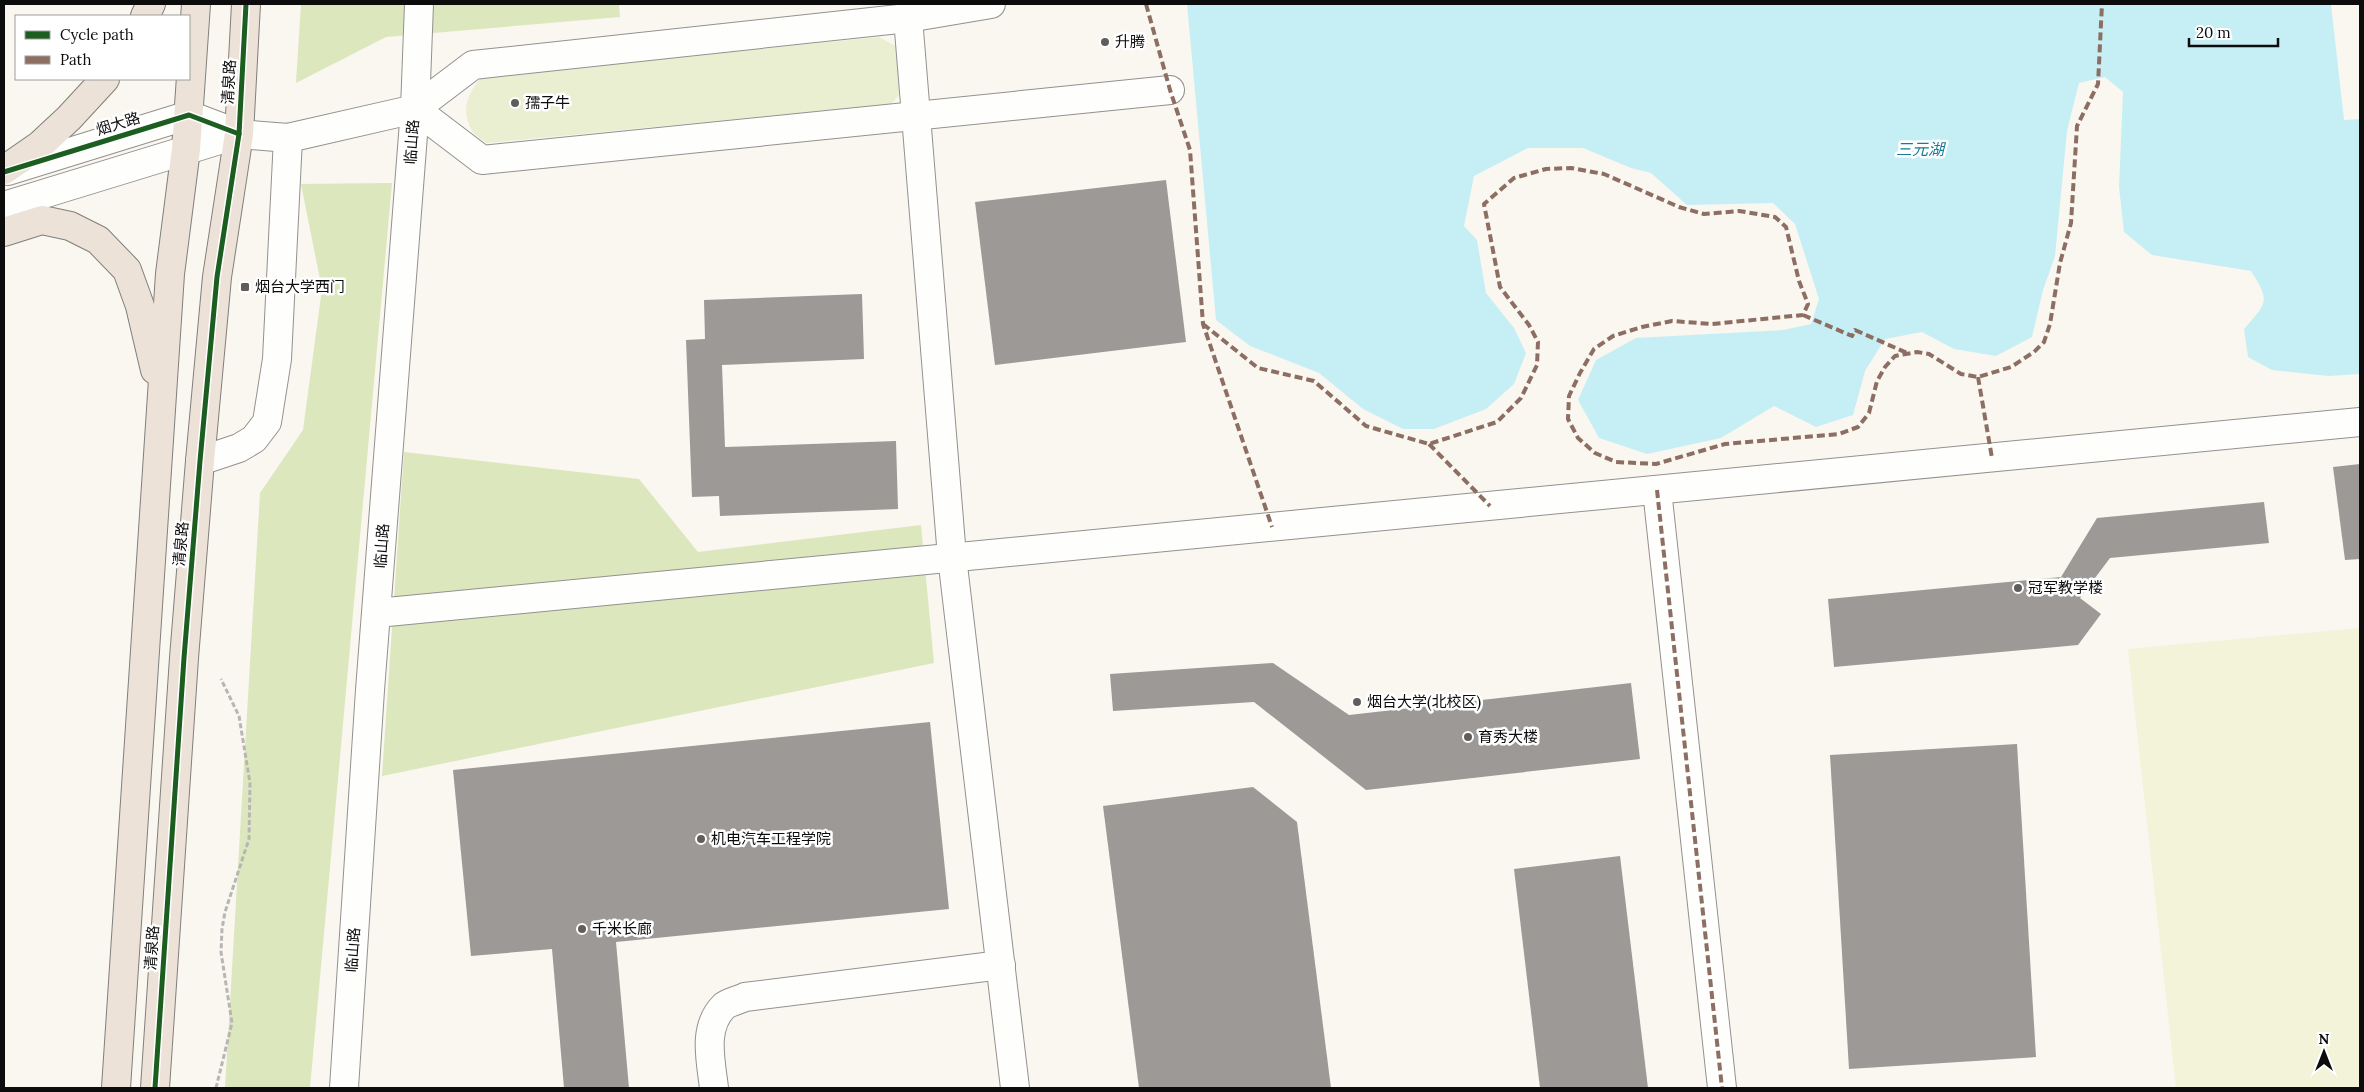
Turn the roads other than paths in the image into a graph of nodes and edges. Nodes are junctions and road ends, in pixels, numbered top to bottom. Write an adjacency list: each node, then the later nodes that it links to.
1 (196, 4): 9 (main road, 清泉路)
2 (246, 4): 11 (main road, 清泉路)
3 (419, 4): 8 (street, 临山路)
4 (991, 4): 5 (street)
5 (908, 18): 8 (street); 10 (street)
6 (104, 80): 14 (main road)
7 (1170, 90): 10 (street)
8 (415, 109): 10 (street); 12 (street); 22 (street, 临山路)
9 (189, 116): 11 (street); 13 (main road, 清泉路); 14 (street, 烟大路)
10 (916, 117): 21 (street)
11 (239, 134): 12 (street); 13 (street); 19 (main road, 清泉路)
12 (288, 138): 19 (street)
13 (186, 149): 15 (street); 17 (main road, 清泉路)
14 (4, 171)
15 (4, 206)
16 (4, 232): 17 (main road)
17 (162, 398): 24 (main road, 清泉路)
18 (2360, 422): 20 (street)
19 (200, 461): 25 (main road, 清泉路)
20 (1657, 490): 21 (street); 29 (street)
21 (952, 557): 22 (street); 23 (street)
22 (377, 613): 26 (street, 临山路)
23 (1001, 965): 27 (street); 28 (street)
24 (116, 1088)
25 (155, 1088)
26 (344, 1088)
27 (714, 1088)
28 (1015, 1088)
29 (1722, 1088)

